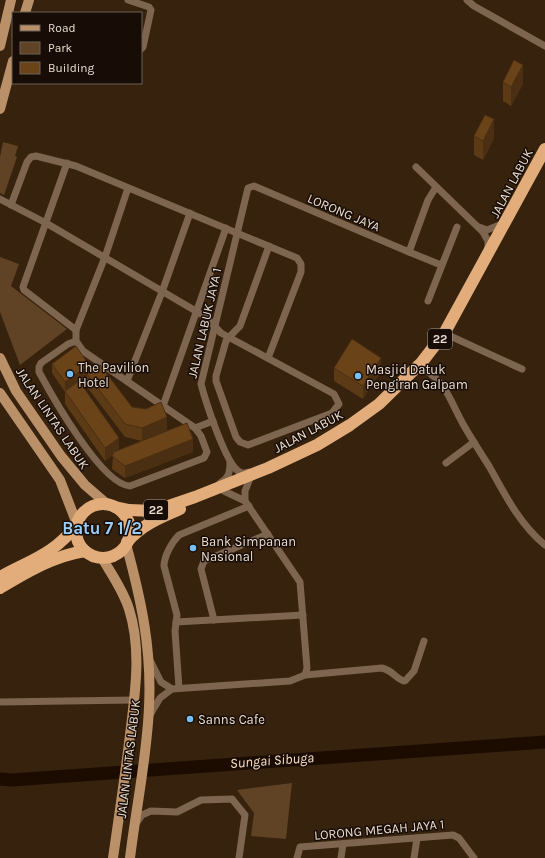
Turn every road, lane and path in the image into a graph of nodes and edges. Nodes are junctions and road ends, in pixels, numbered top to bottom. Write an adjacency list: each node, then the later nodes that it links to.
1 (12, 0): 6 (main road)
2 (29, 0): 5 (main road)
3 (128, 0): 8 (street)
4 (467, 0): 7 (street)
5 (25, 12)
6 (0, 46)
7 (545, 46)
8 (142, 48)
9 (12, 65): 10 (main road)
10 (0, 109)
11 (545, 149): 20 (highway, JALAN LABUK / 22)
12 (545, 160): 36 (highway, JALAN LABUK / 22)
13 (67, 163): 16 (street); 18 (street); 21 (street)
14 (416, 167): 15 (street)
15 (436, 187): 23 (street); 27 (street)
16 (128, 188): 19 (street); 28 (street)
17 (0, 199): 18 (street)
18 (11, 205): 21 (street)
19 (190, 213): 24 (street); 31 (street)
20 (508, 218): 23 (street); 29 (highway, JALAN LABUK / 22)
21 (46, 223): 28 (street); 35 (street)
22 (457, 226): 30 (street)
23 (478, 227): 29 (street)
24 (226, 228): 25 (street); 33 (street)
25 (238, 234): 26 (street); 27 (street, LORONG JAYA); 34 (street, JALAN LABUK JAYA 1)
26 (269, 246): 37 (street); 40 (street)
27 (409, 252): 30 (street)
28 (105, 257): 31 (street); 35 (street)
29 (487, 257): 51 (highway, JALAN LABUK / 22)
30 (441, 265): 32 (street)
31 (162, 292): 33 (street); 43 (street)
32 (428, 301)
33 (196, 312): 34 (street); 45 (street)
34 (214, 326): 37 (street); 46 (street, JALAN LABUK JAYA 1)
35 (76, 330): 38 (street)
36 (448, 335): 41 (highway, JALAN LABUK / 22); 42 (street)
37 (229, 337): 40 (street); 40 (street)
38 (76, 341): 43 (street); 47 (street)
39 (0, 358): 56 (main road, JALAN LINTAS LABUK)
40 (268, 358)
41 (423, 368): 48 (street); 52 (highway, JALAN LABUK / 22)
42 (522, 368)
43 (127, 382): 45 (street)
44 (0, 393): 57 (main road)
45 (162, 406): 47 (street)
46 (213, 422): 47 (street); 49 (street, JALAN LABUK JAYA 1)
47 (195, 428)
48 (474, 442): 50 (street); 60 (street)
49 (230, 462): 51 (street); 54 (street)
50 (446, 463)
51 (268, 468): 54 (highway, JALAN LABUK / 22)
52 (249, 480): 53 (highway, JALAN LABUK / 22); 55 (street)
53 (224, 491): 55 (street); 59 (highway, JALAN LABUK / 22)
54 (195, 497): 56 (highway, JALAN LABUK / 22)
55 (247, 503): 58 (street); 66 (street)
56 (111, 506): 57 (highway, 22); 59 (highway, 22)
57 (77, 524): 61 (highway); 63 (highway)
58 (268, 534): 64 (street); 65 (street)
59 (127, 543): 62 (highway, 22); 68 (main road, JALAN LINTAS LABUK)
60 (545, 545)
61 (85, 551): 62 (highway); 63 (highway)
62 (102, 558): 71 (main road, JALAN LINTAS LABUK)
63 (0, 580)
64 (303, 615): 65 (street); 69 (street)
65 (214, 620): 66 (street)
66 (176, 622): 70 (street)
67 (424, 641): 69 (street)
68 (148, 657): 70 (street); 73 (main road, JALAN LINTAS LABUK)
69 (305, 675): 70 (street)
70 (176, 688): 73 (street)
71 (134, 700): 72 (street); 77 (main road, JALAN LINTAS LABUK)
72 (0, 702)
73 (148, 719): 74 (main road, JALAN LINTAS LABUK)
74 (134, 826): 78 (main road, JALAN LINTAS LABUK); 79 (street)
75 (417, 838): 76 (street, LORONG MEGAH JAYA 1); 82 (street); 83 (street, LORONG MEGAH JAYA 1)
76 (343, 844): 80 (street, LORONG MEGAH JAYA 1); 81 (street)
77 (113, 858)
78 (130, 858)
79 (239, 858)
80 (297, 858)
81 (341, 858)
82 (414, 858)
83 (474, 858)

